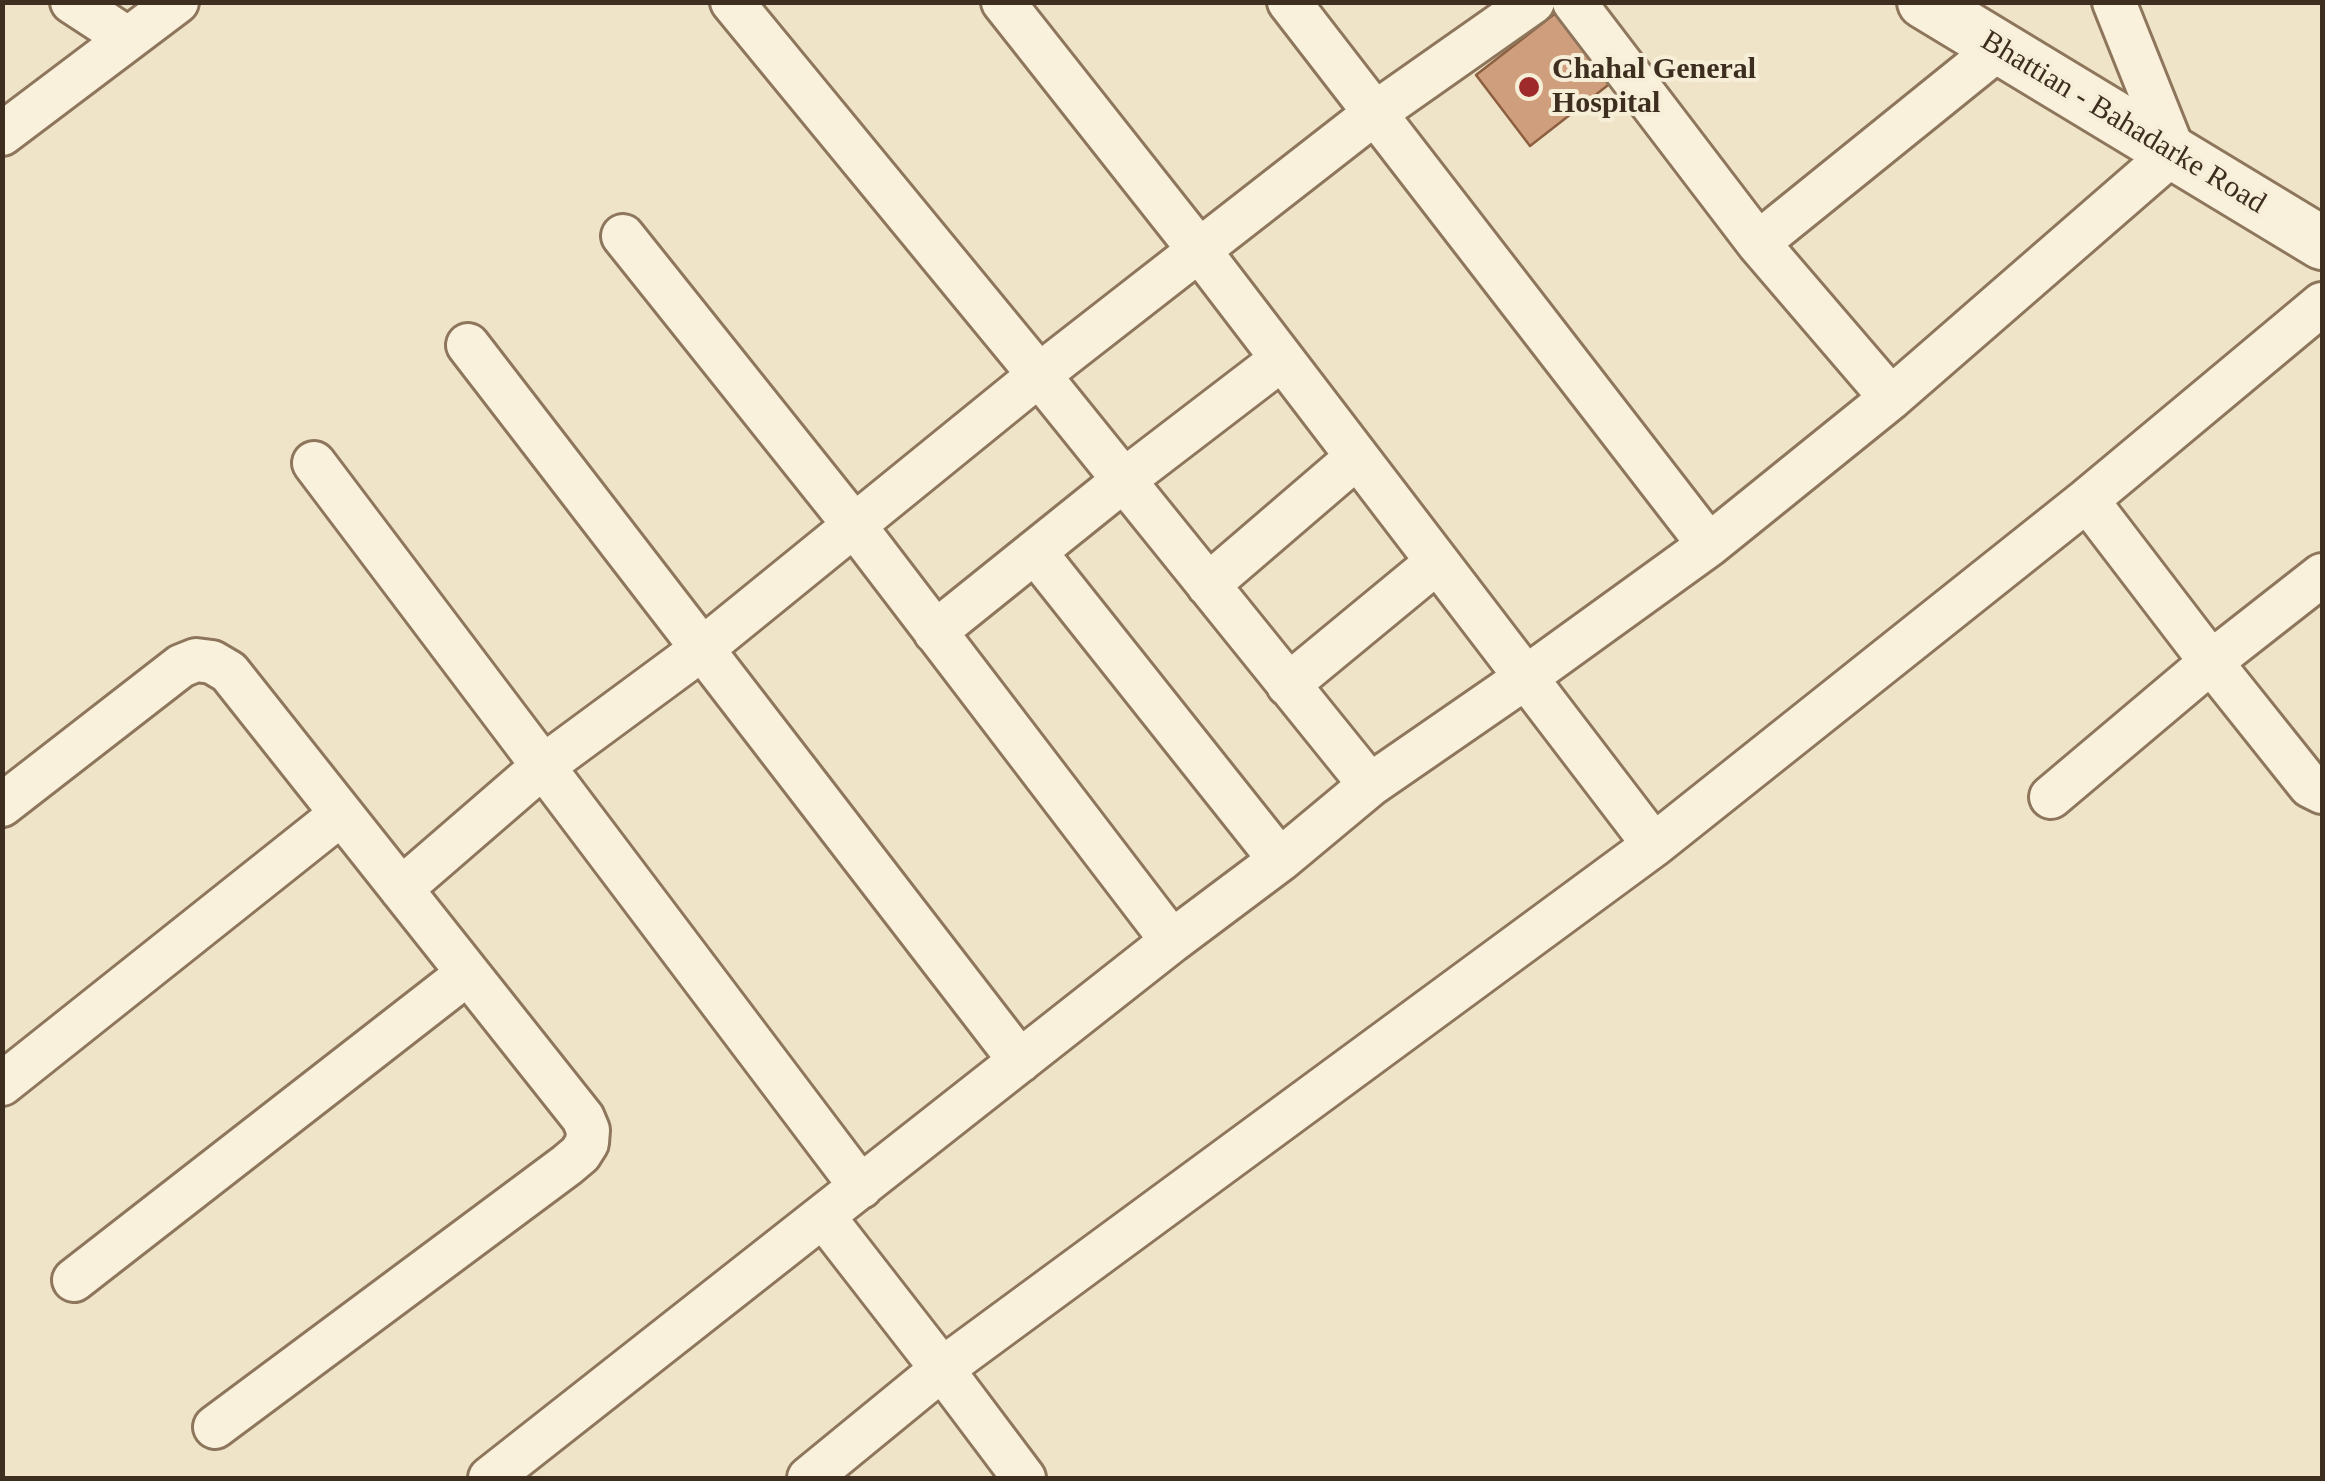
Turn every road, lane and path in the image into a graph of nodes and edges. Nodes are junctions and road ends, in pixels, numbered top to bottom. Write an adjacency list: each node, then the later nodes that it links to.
1 (72, 2): 10 (street)
2 (177, 2): 10 (street)
3 (732, 2): 22 (street)
4 (1003, 2): 18 (street)
5 (1289, 2): 12 (street)
6 (1533, 2): 12 (street)
7 (1574, 2): 16 (street)
8 (1924, 2): 11 (street, Bhattian - Bahadarke Road)
9 (2114, 2): 14 (street)
10 (127, 38): 13 (street)
11 (1998, 49): 14 (street, Bhattian - Bahadarke Road); 16 (street)
12 (1375, 113): 18 (street); 29 (street)
13 (2, 134)
14 (2174, 152): 17 (street, Bhattian - Bahadarke Road); 23 (street)
15 (623, 236): 28 (street)
16 (1758, 243): 23 (street)
17 (2322, 244)
18 (1199, 250): 21 (street); 22 (street)
19 (2322, 304): 27 (street)
20 (468, 344): 35 (street)
21 (1282, 360): 24 (street); 26 (street)
22 (1039, 375): 26 (street); 28 (street)
23 (1892, 398): 29 (street)
24 (1357, 457): 31 (street); 33 (street)
25 (314, 463): 39 (street)
26 (1124, 480): 30 (street); 33 (street)
27 (2088, 500): 36 (street); 45 (street)
28 (854, 525): 34 (street); 35 (street)
29 (1709, 544): 37 (street)
30 (1035, 552): 34 (street); 46 (street)
31 (1437, 562): 37 (street); 38 (street)
32 (2322, 576): 36 (street)
33 (1208, 585): 38 (street)
34 (935, 632): 48 (street)
35 (702, 649): 39 (street); 50 (street)
36 (2211, 662): 41 (street); 42 (street)
37 (1525, 678): 40 (street); 45 (street)
38 (1288, 684): 40 (street)
39 (542, 767): 47 (street); 52 (street)
40 (1370, 785): 46 (street)
41 (2322, 792)
42 (2051, 797)
43 (2, 805): 44 (street)
44 (340, 815): 47 (street); 51 (street)
45 (1654, 846): 55 (street)
46 (1280, 860): 48 (street)
47 (401, 889): 49 (street)
48 (1172, 941): 50 (street)
49 (467, 974): 54 (street); 56 (street)
50 (1020, 1060): 52 (street)
51 (2, 1084)
52 (861, 1186): 53 (street)
53 (823, 1216): 55 (street); 57 (street)
54 (74, 1280)
55 (942, 1369): 58 (street); 59 (street)
56 (215, 1427)
57 (490, 1478)
58 (808, 1478)
59 (1024, 1478)

